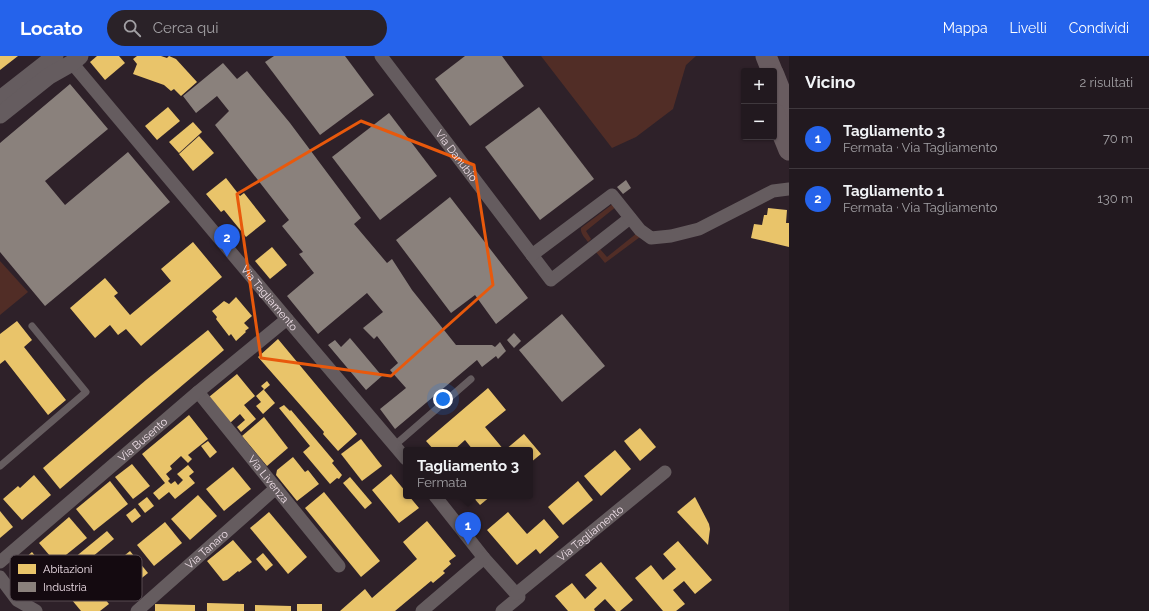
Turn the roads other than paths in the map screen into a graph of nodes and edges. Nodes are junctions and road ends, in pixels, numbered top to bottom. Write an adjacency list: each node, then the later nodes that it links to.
1 (55, 56): 9 (street)
2 (381, 56): 16 (street, Via Danubio)
3 (752, 56): 6 (main road)
4 (766, 56): 7 (main road)
5 (76, 59): 11 (street); 17 (street, Via Tagliamento)
6 (757, 68)
7 (771, 68)
8 (777, 82): 10 (main road)
9 (0, 98)
10 (789, 112)
11 (0, 115)
12 (777, 120): 13 (main road)
13 (789, 150)
14 (789, 189): 15 (street)
15 (630, 218): 16 (street); 16 (street, Via Danubio)
16 (532, 255)
17 (286, 320): 20 (street, Via Busento); 21 (street, Via Tagliamento)
18 (32, 326): 23 (lane)
19 (471, 379): 21 (lane)
20 (198, 392): 25 (street, Via Livenza); 28 (street, Via Busento)
21 (395, 445): 22 (street, Via Tagliamento)
22 (403, 455)
23 (0, 466)
24 (665, 472): 32 (street, Via Tagliamento)
25 (276, 488): 29 (street, Via Livenza); 35 (street, Via Tanaro)
26 (437, 499): 27 (street)
27 (484, 558): 32 (street); 36 (street)
28 (0, 562)
29 (340, 566)
30 (0, 577): 31 (street)
31 (10, 591)
32 (518, 595): 37 (street, Via Tagliamento)
33 (19, 601): 34 (street)
34 (36, 611)
35 (137, 611)
36 (422, 611)
37 (502, 611)

